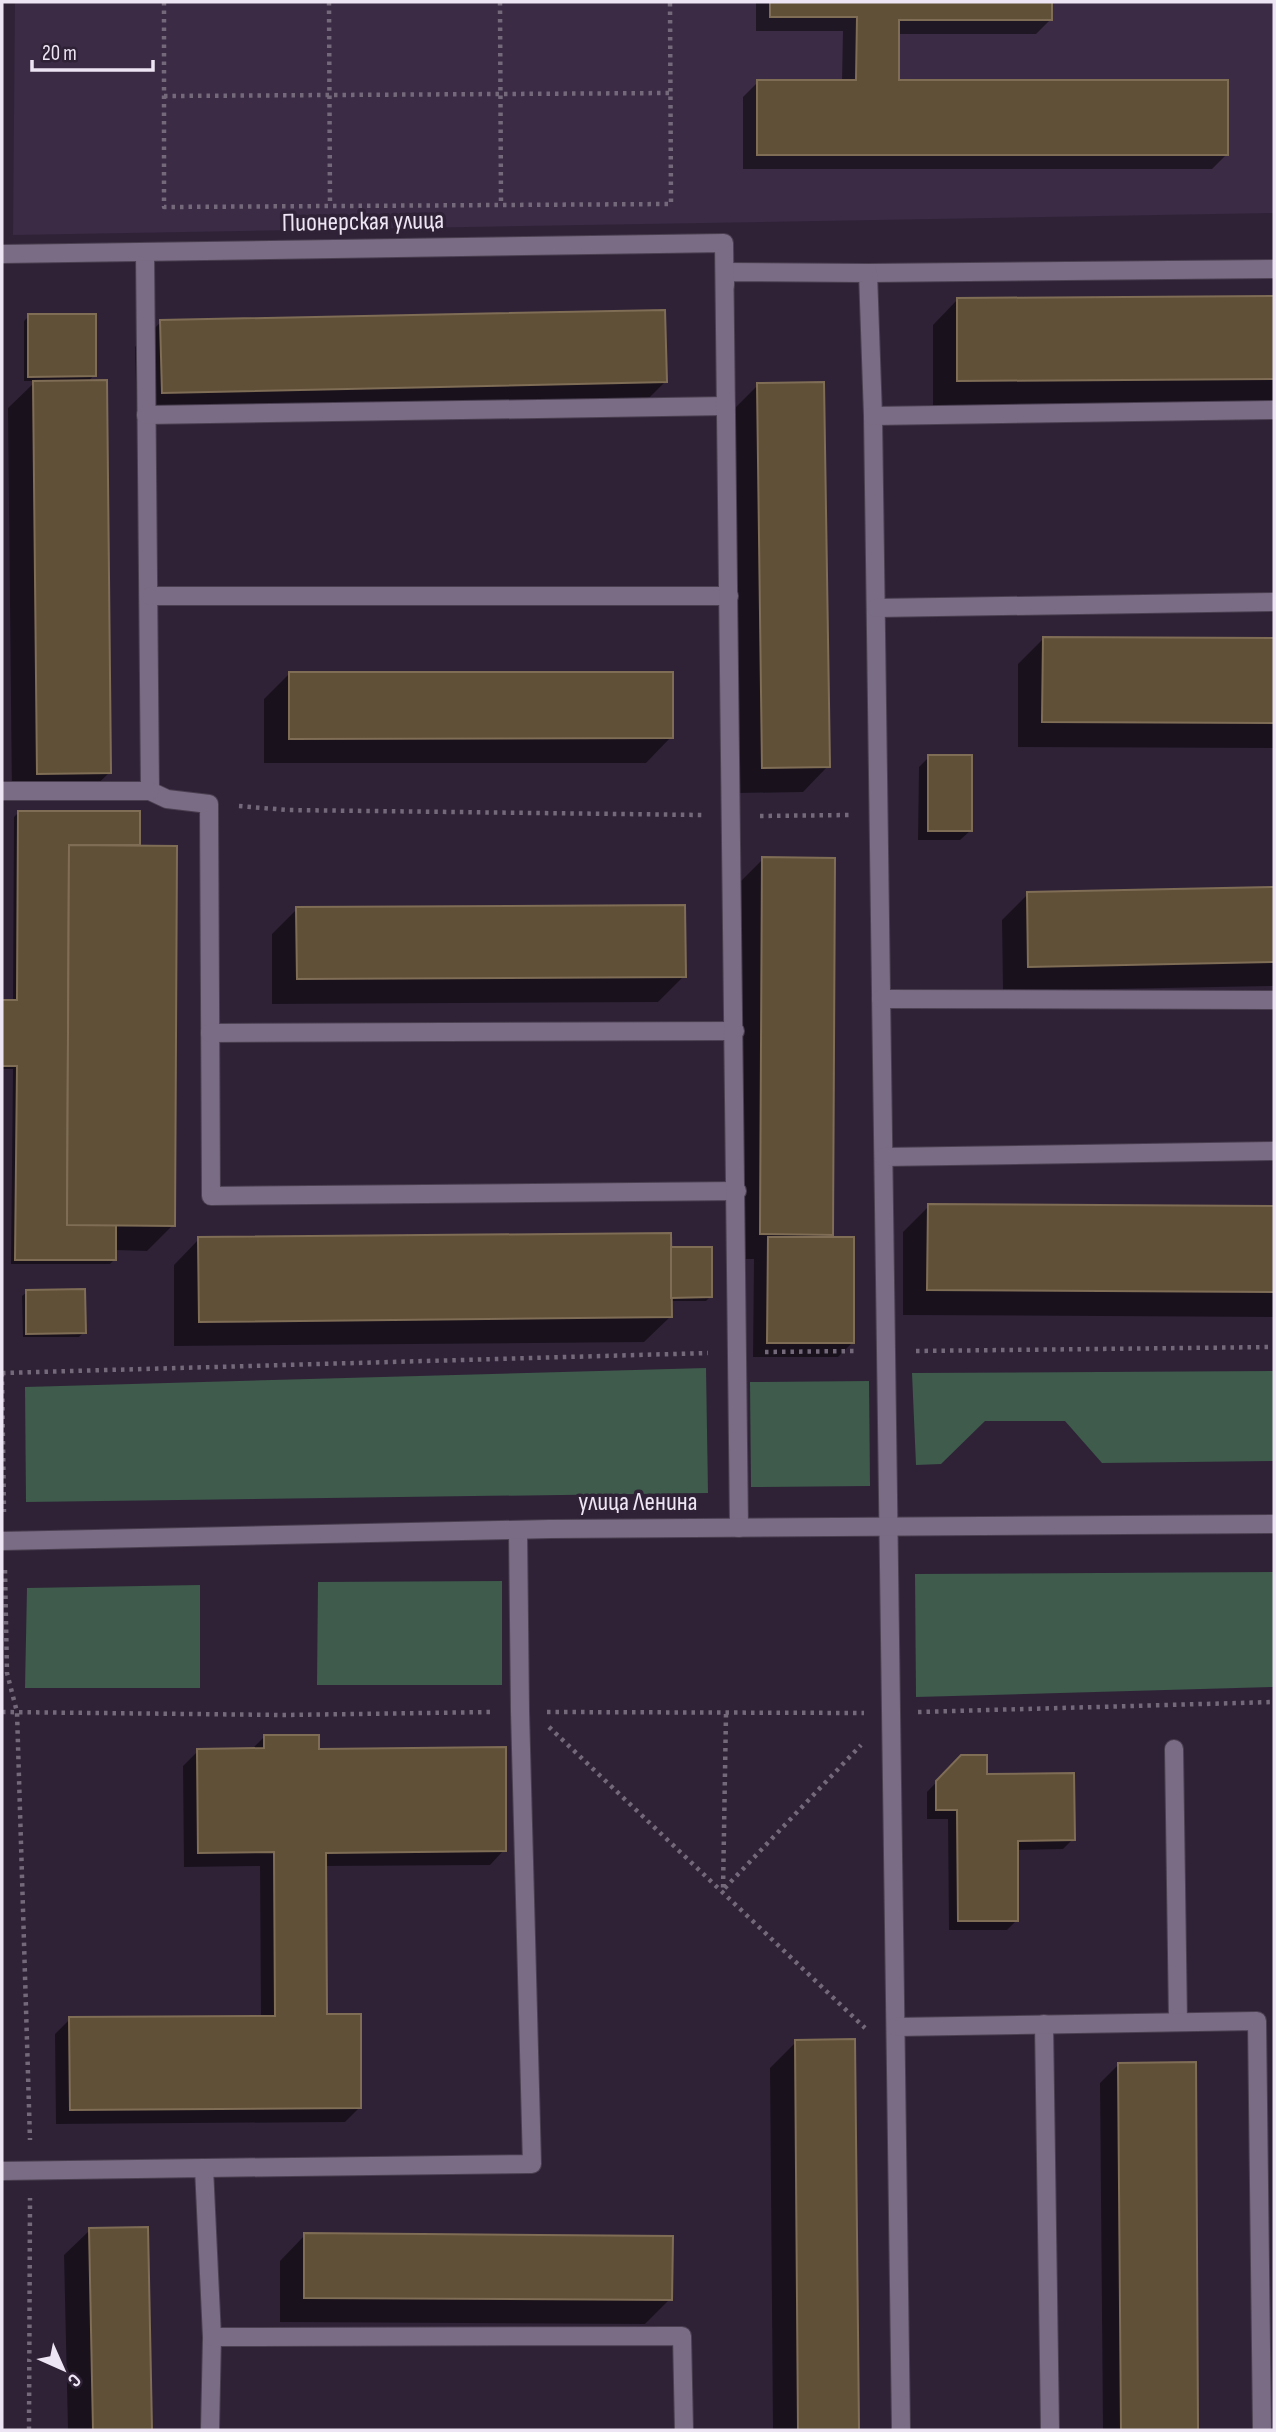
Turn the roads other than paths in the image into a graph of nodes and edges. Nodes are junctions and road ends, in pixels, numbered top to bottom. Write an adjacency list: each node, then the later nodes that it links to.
1 (145, 252): 2 (street, Пионерская улица); 5 (street, Пионерская улица); 8 (street)
2 (2, 254)
3 (1274, 269): 4 (street)
4 (868, 273): 5 (street); 9 (street)
5 (725, 306): 6 (street)
6 (726, 406): 8 (street); 11 (street)
7 (1274, 410): 9 (street)
8 (146, 415): 10 (street)
9 (873, 416): 13 (street)
10 (150, 596): 11 (street); 15 (street)
11 (729, 596): 18 (street)
12 (1274, 602): 13 (street)
13 (876, 608): 16 (street)
14 (2, 791): 15 (street)
15 (150, 791): 19 (street)
16 (881, 999): 17 (street); 21 (street)
17 (1274, 999)
18 (735, 1031): 19 (street); 22 (street)
19 (210, 1033): 22 (street)
20 (1274, 1152): 21 (street)
21 (884, 1157): 24 (street)
22 (737, 1191): 25 (street)
23 (1274, 1524): 24 (street, улица Ленина)
24 (888, 1525): 25 (street, улица Ленина); 31 (street)
25 (739, 1528): 26 (street, улица Ленина)
26 (518, 1531): 27 (street, улица Ленина); 32 (street)
27 (3, 1541)
28 (1174, 1749): 29 (street)
29 (1178, 2022): 30 (street); 39 (street)
30 (1044, 2024): 31 (street); 38 (street)
31 (895, 2026): 37 (street)
32 (204, 2168): 33 (street); 34 (street)
33 (2, 2171)
34 (212, 2337): 35 (street); 36 (street)
35 (210, 2430)
36 (684, 2430)
37 (901, 2430)
38 (1050, 2430)
39 (1262, 2430)

